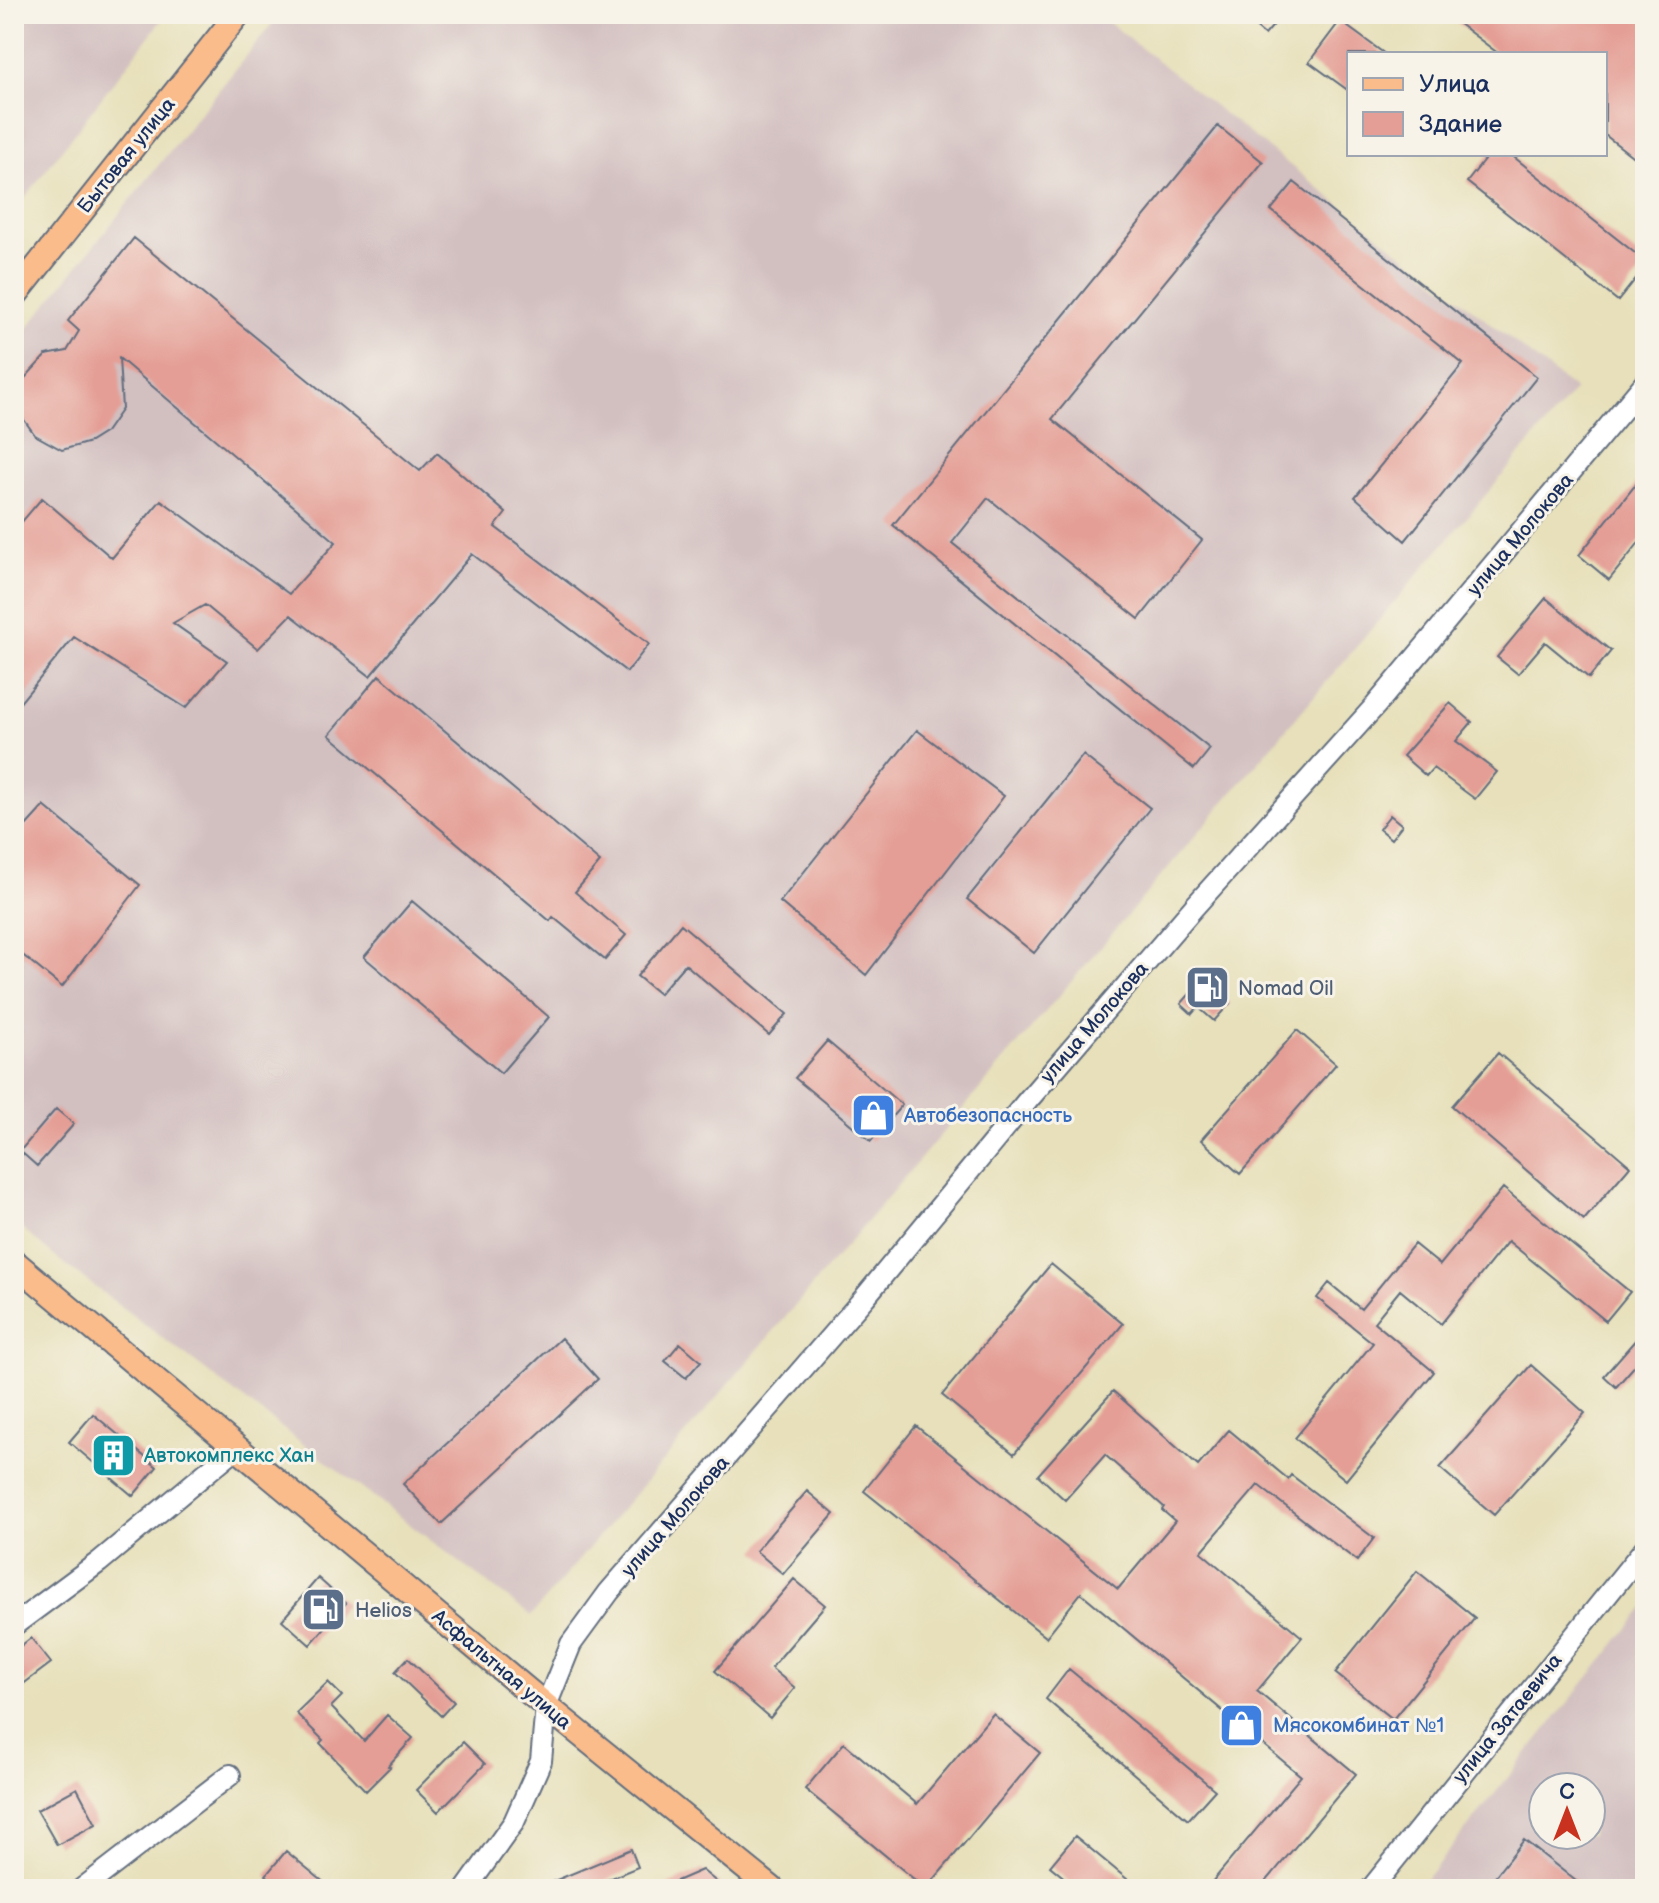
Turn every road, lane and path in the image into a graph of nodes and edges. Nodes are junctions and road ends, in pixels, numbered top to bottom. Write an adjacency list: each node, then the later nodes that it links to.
1 (238, 14): 2 (main road, Бытовая улица)
2 (14, 296)
3 (1645, 383): 8 (street, улица Молокова)
4 (14, 1262): 5 (main road, Асфальтная улица)
5 (236, 1448): 7 (street); 8 (main road, Асфальтная улица)
6 (1645, 1548): 13 (street, улица Затаевича)
7 (14, 1625)
8 (546, 1706): 11 (street, улица Молокова); 12 (main road, Асфальтная улица)
9 (230, 1775): 10 (street)
10 (82, 1889)
11 (466, 1889)
12 (772, 1889)
13 (1371, 1889)

